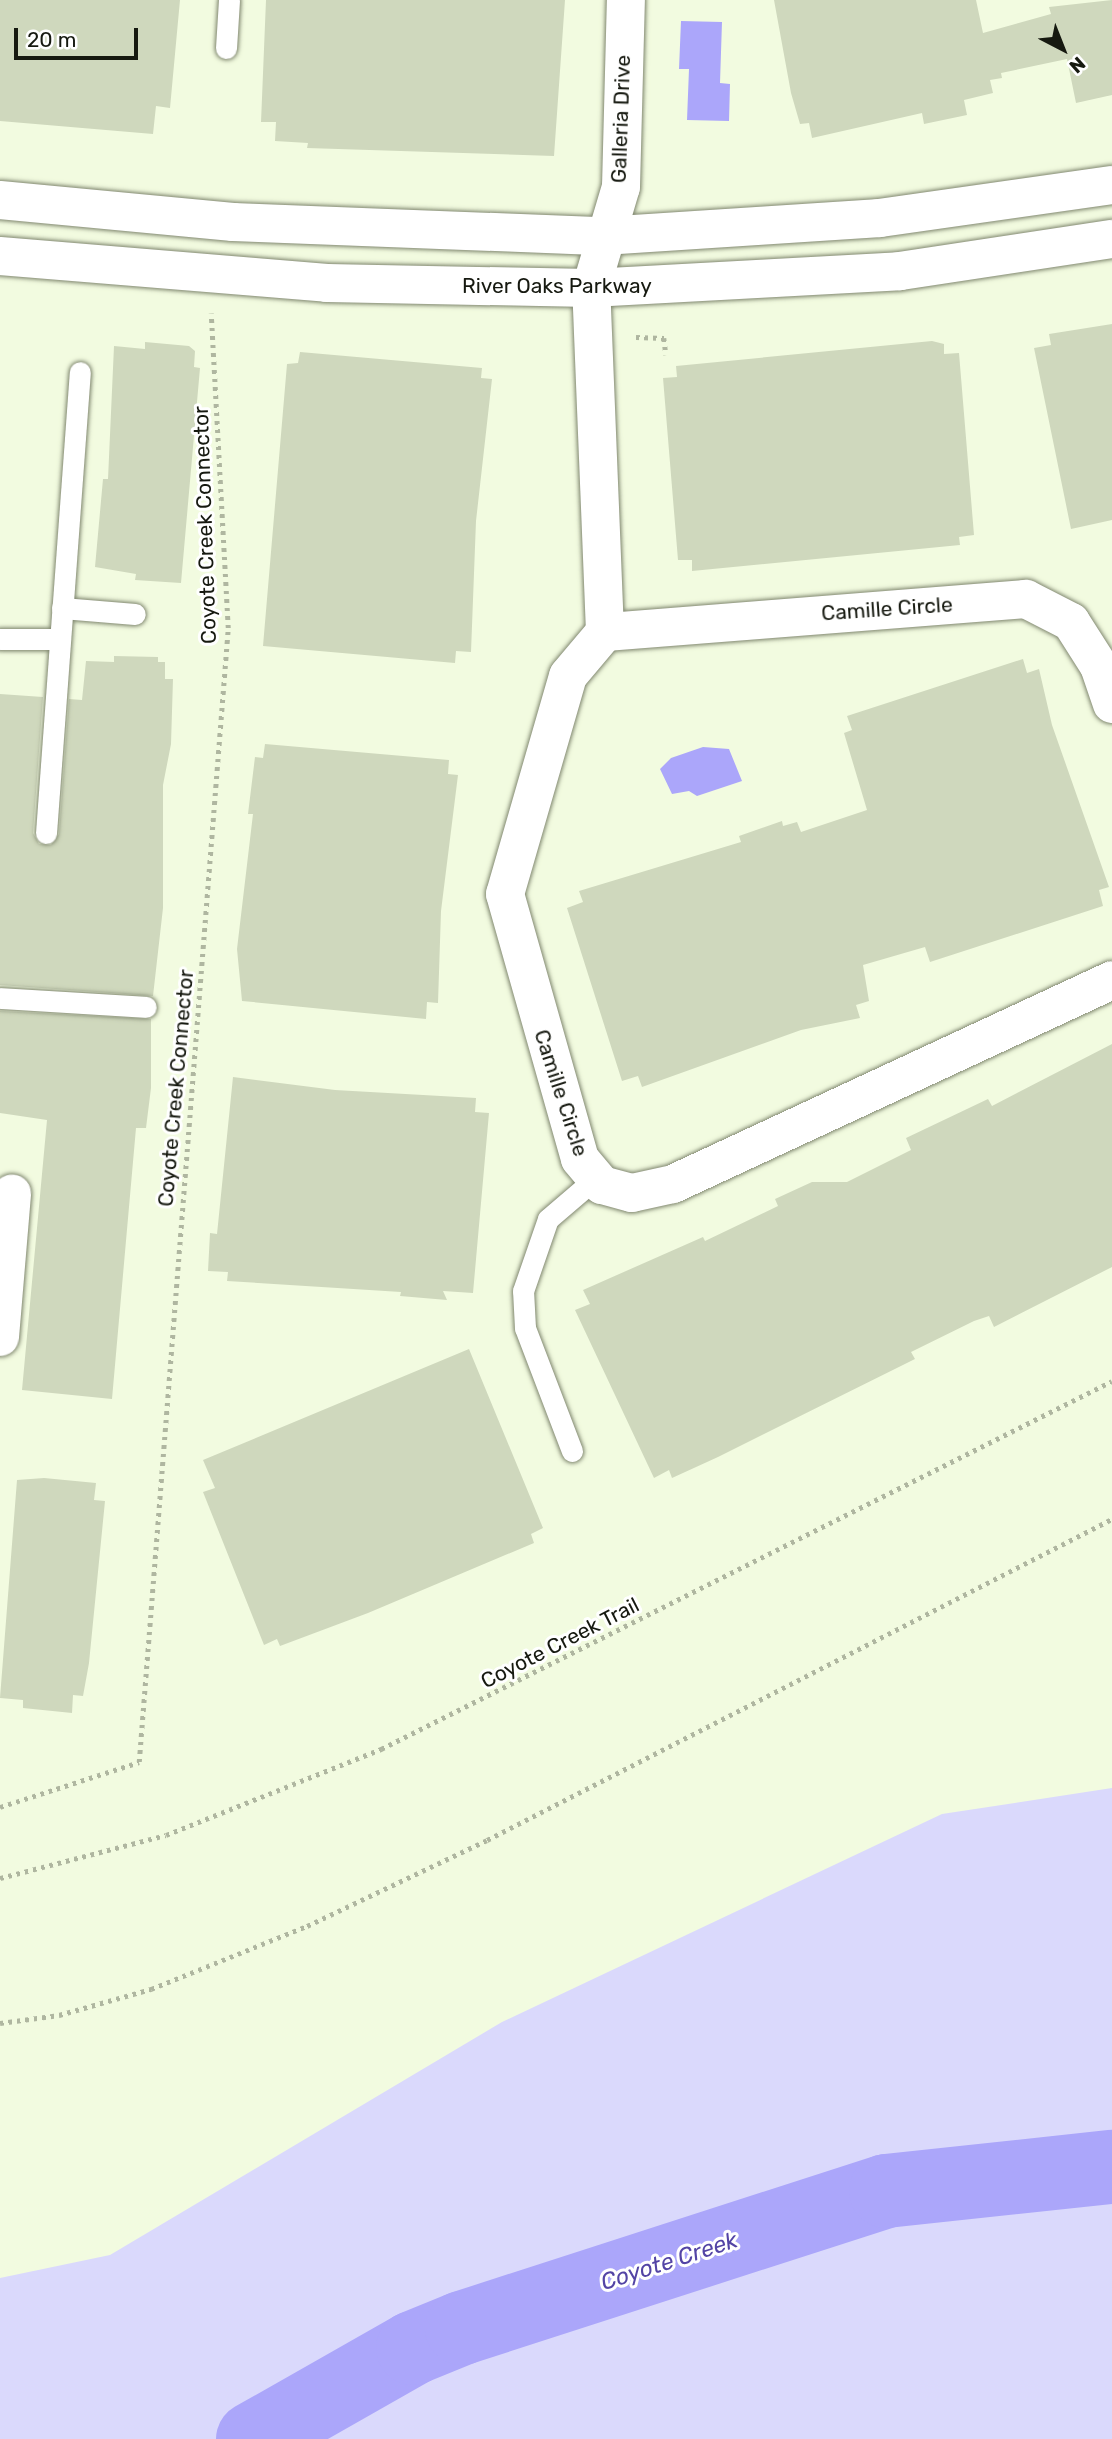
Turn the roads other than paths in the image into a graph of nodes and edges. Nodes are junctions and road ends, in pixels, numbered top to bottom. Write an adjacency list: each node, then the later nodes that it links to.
1 (229, 0): 3 (lane)
2 (626, 0): 6 (street, Galleria Drive)
3 (226, 48)
4 (1112, 185): 6 (street)
5 (0, 200): 6 (street)
6 (603, 236): 9 (street)
7 (1112, 239): 9 (street, River Oaks Parkway)
8 (0, 256): 9 (street, River Oaks Parkway)
9 (591, 288): 13 (street)
10 (80, 372): 11 (lane)
11 (62, 607): 12 (lane); 15 (lane)
12 (135, 614)
13 (605, 632): 16 (street, Camille Circle); 22 (street, Camille Circle)
14 (0, 639): 15 (lane)
15 (60, 639): 18 (lane)
16 (1100, 647): 17 (street, Camille Circle)
17 (1112, 704)
18 (46, 833)
19 (1112, 981): 22 (street, Camille Circle)
20 (0, 998): 21 (lane)
21 (146, 1007)
22 (596, 1178): 25 (lane)
23 (12, 1194): 24 (street)
24 (0, 1337)
25 (572, 1451)

